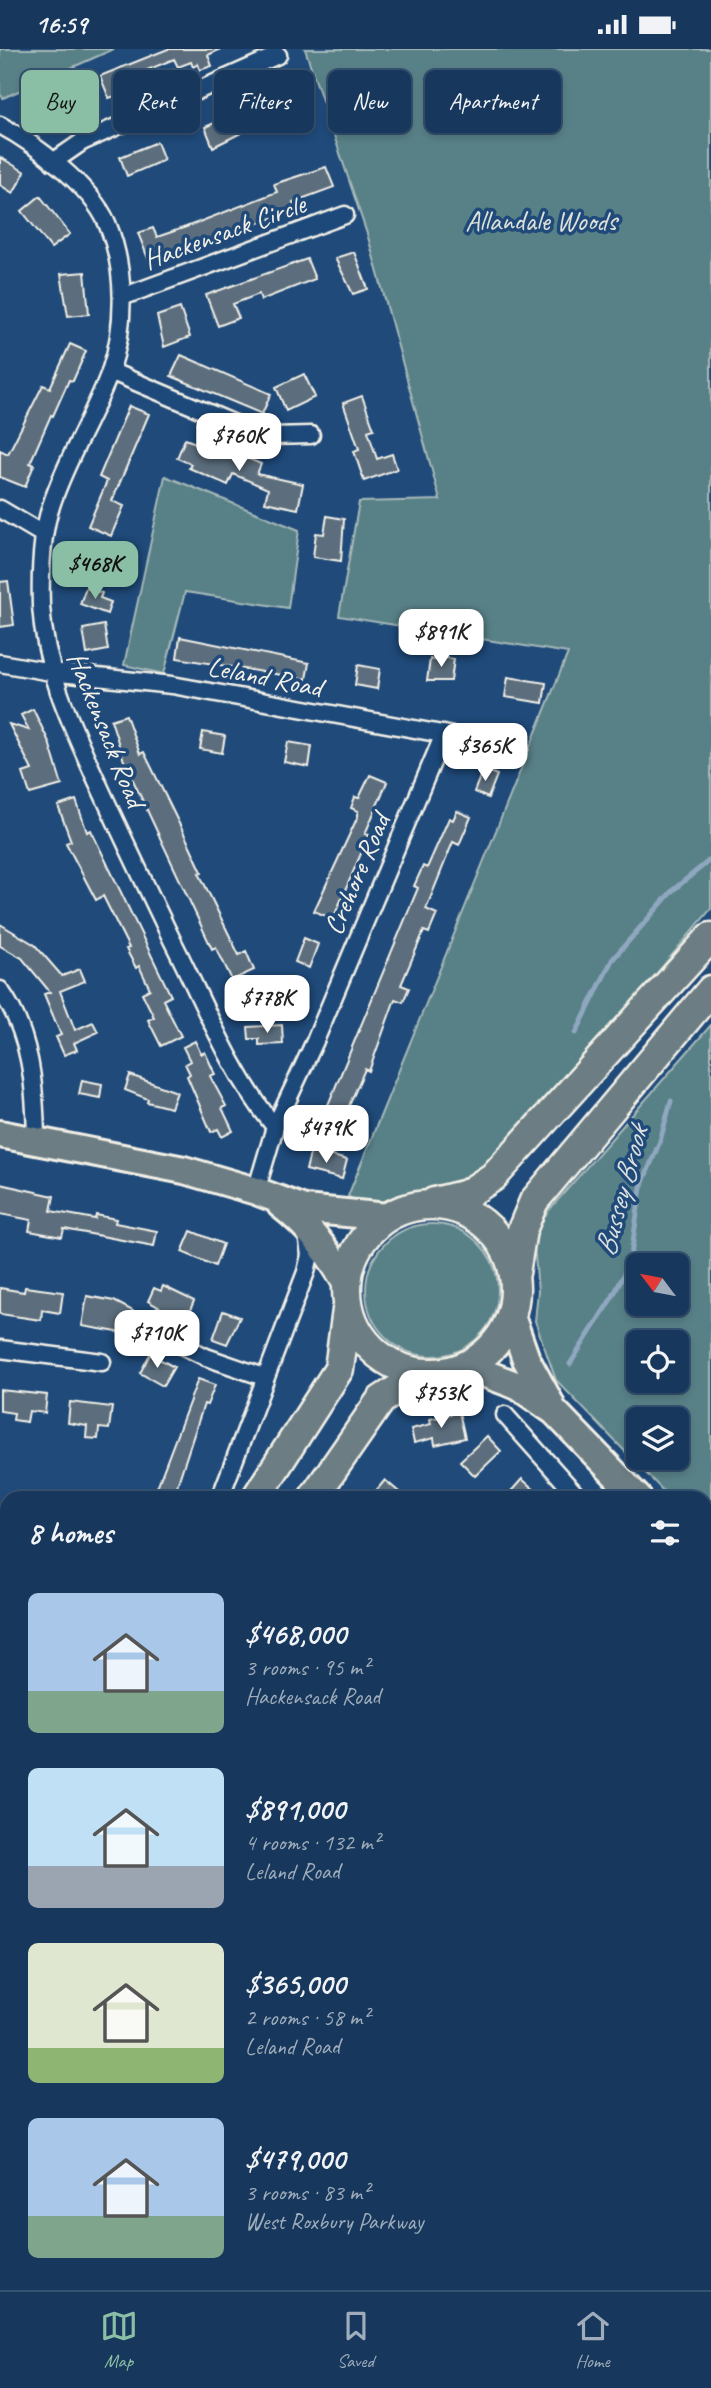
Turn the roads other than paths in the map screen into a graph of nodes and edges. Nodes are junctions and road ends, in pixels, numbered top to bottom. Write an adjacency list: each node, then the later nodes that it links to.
1 (278, 55): 3 (street)
2 (0, 125): 3 (street, Hackensack Road)
3 (53, 162): 5 (street, Hackensack Road)
4 (345, 215): 5 (street, Hackensack Circle)
5 (122, 297): 6 (street, Hackensack Road)
6 (110, 372): 7 (street); 9 (street, Hackensack Road)
7 (310, 435)
8 (0, 509): 9 (street)
9 (44, 535): 11 (street, Hackensack Road)
10 (0, 663): 11 (street, Leland Road)
11 (51, 673): 12 (street, Leland Road); 17 (street, Hackensack Road)
12 (444, 734): 13 (street, Leland Road); 17 (street, Crehore Road)
13 (519, 748)
14 (711, 937): 21 (highway)
15 (0, 990): 19 (street)
16 (711, 990): 24 (highway)
17 (275, 1126): 20 (street, Crehore Road)
18 (0, 1134): 19 (main road)
19 (36, 1138): 20 (main road)
20 (264, 1194): 22 (main road); 23 (main road)
21 (418, 1206): 22 (highway); 24 (highway)
22 (388, 1217): 25 (highway)
23 (302, 1222): 25 (main road); 31 (street)
24 (514, 1279): 26 (highway)
25 (347, 1292): 30 (highway); 35 (highway)
26 (510, 1316): 30 (highway); 32 (main road)
27 (173, 1341): 31 (street)
28 (0, 1349): 29 (street)
29 (102, 1362)
30 (452, 1369): 32 (main road); 36 (highway)
31 (264, 1377): 34 (street)
32 (554, 1411): 38 (main road)
33 (505, 1415): 37 (street)
34 (223, 1491)
35 (261, 1491)
36 (324, 1491)
37 (573, 1491)
38 (631, 1491)

